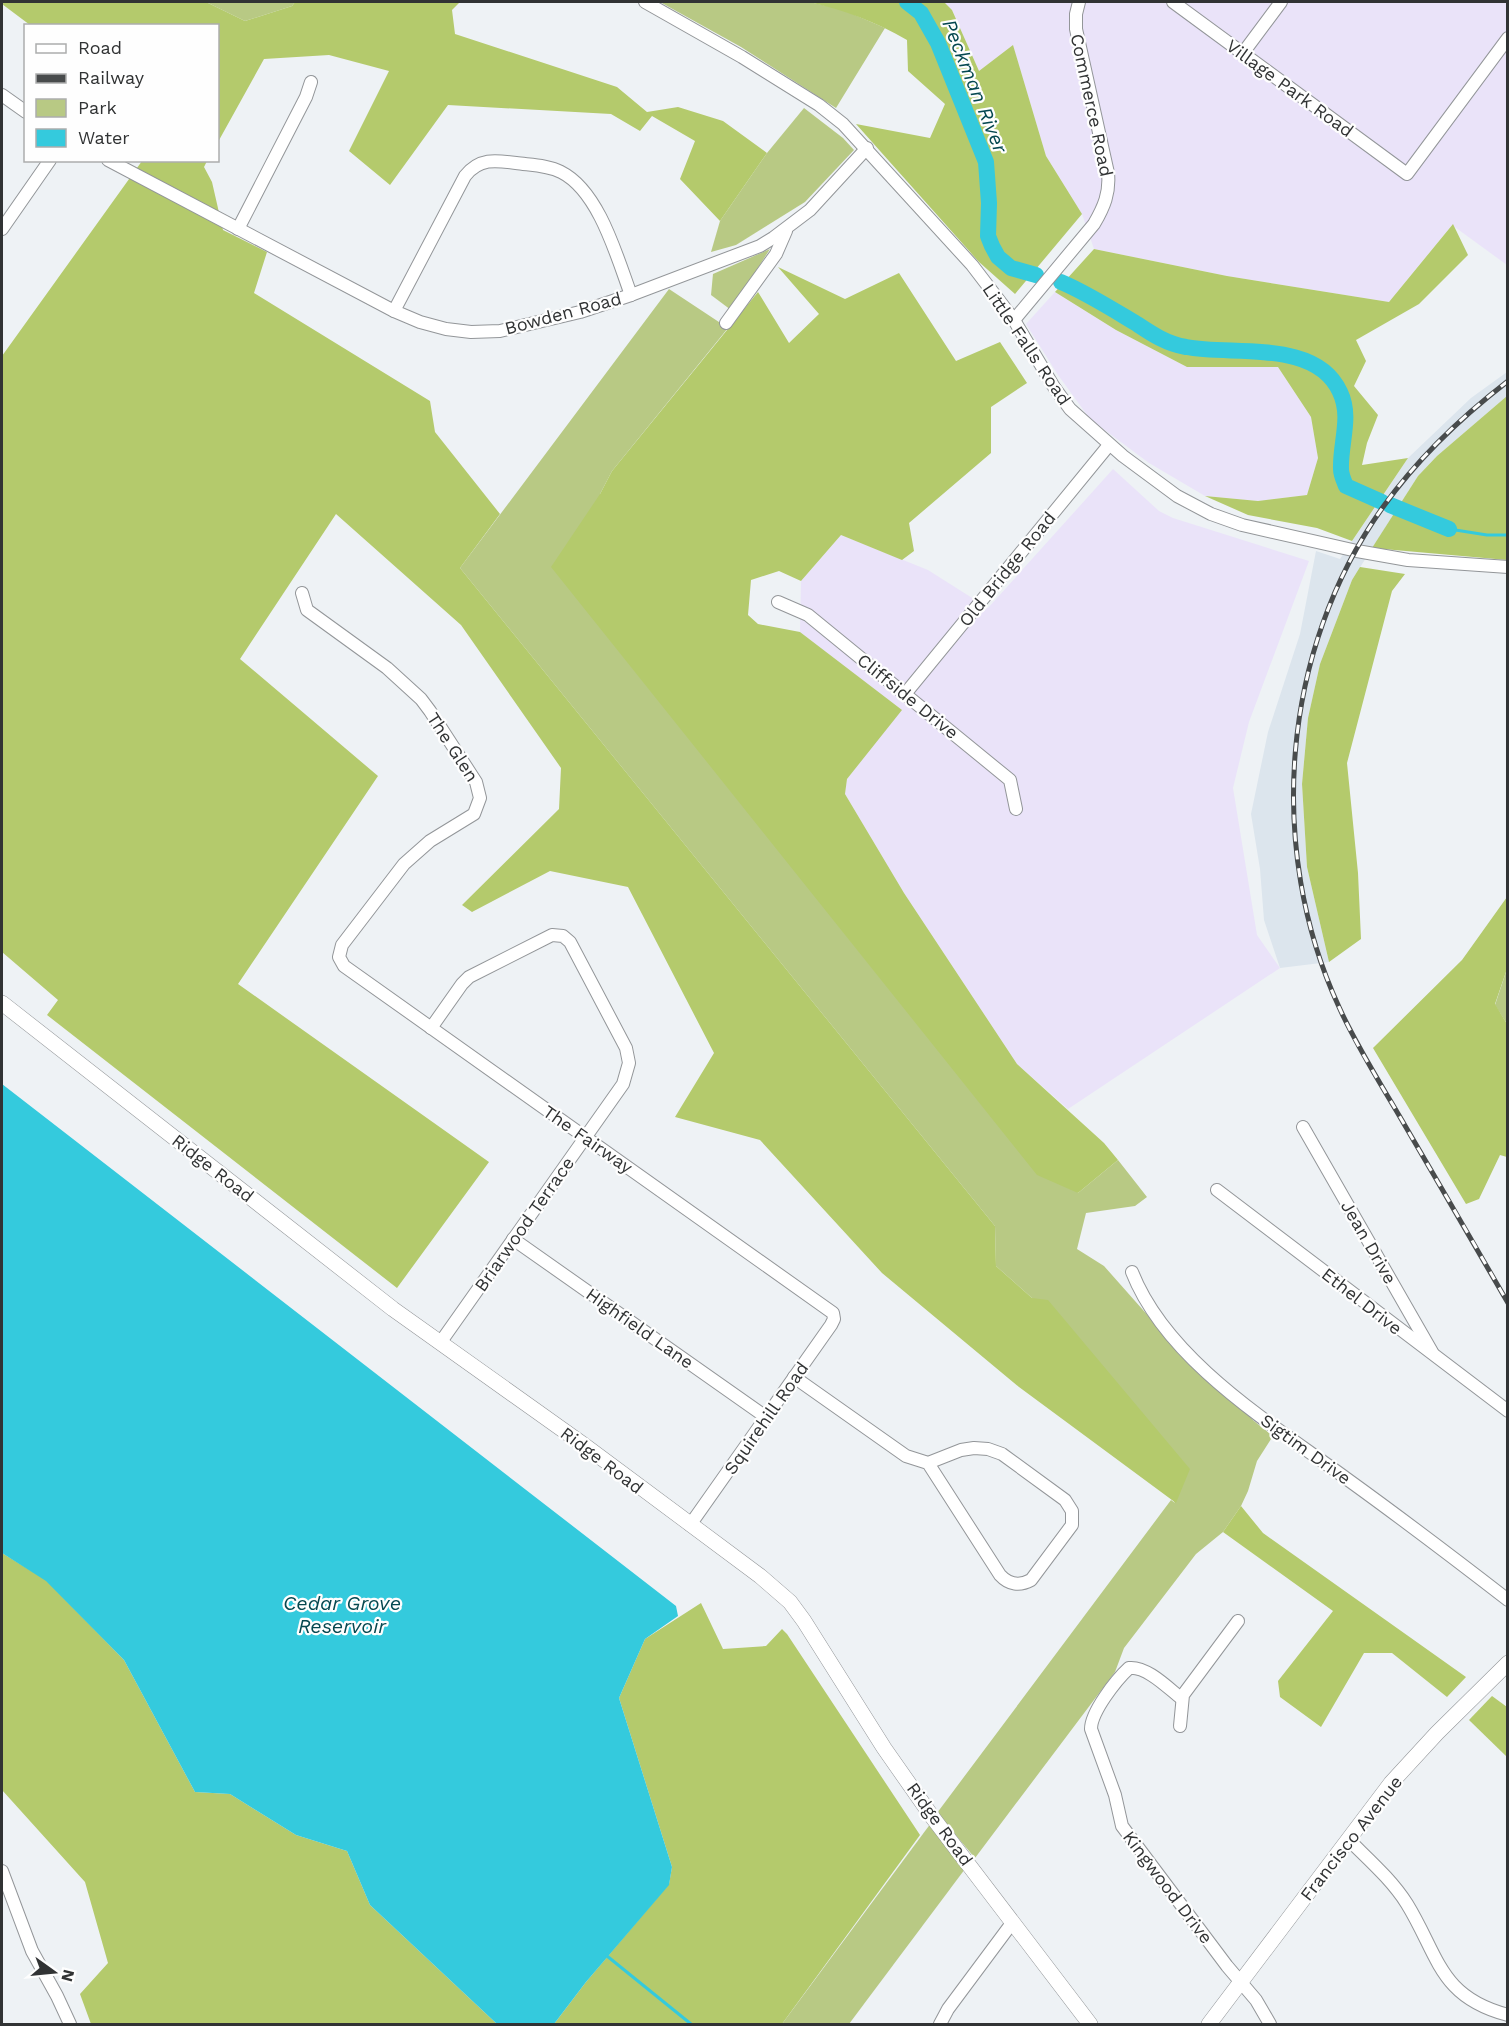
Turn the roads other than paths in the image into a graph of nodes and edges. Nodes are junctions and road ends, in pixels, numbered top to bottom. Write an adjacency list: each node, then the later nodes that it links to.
1 (645, 2): 10 (street, Little Falls Road)
2 (1078, 2): 18 (street, Commerce Road)
3 (1173, 2): 6 (street, Village Park Road)
4 (1281, 2): 6 (street)
5 (1508, 38): 6 (street, Village Park Road)
6 (1243, 53)
7 (311, 82): 14 (street)
8 (2, 95): 9 (street)
9 (24, 111)
10 (867, 148): 15 (street, Bowden Road); 18 (street, Little Falls Road)
11 (49, 162): 13 (street)
12 (112, 162): 14 (street, Bowden Road)
13 (2, 228)
14 (238, 229): 17 (street, Bowden Road)
15 (786, 230): 16 (street, Bowden Road); 19 (street)
16 (632, 295): 17 (street, Bowden Road); 17 (street)
17 (394, 312)
18 (1014, 320): 20 (street, Little Falls Road)
19 (726, 323)
20 (1109, 445): 21 (street, Little Falls Road); 24 (street, Old Bridge Road)
21 (1508, 567)
22 (302, 593): 26 (street, The Glen)
23 (778, 602): 24 (street, Cliffside Drive)
24 (905, 694): 25 (street, Cliffside Drive)
25 (1016, 809)
26 (347, 969): 28 (street, The Fairway)
27 (2, 1003): 35 (main road, Ridge Road)
28 (431, 1028): 30 (street, The Fairway); 30 (street, Briarwood Terrace)
29 (1303, 1127): 36 (street, Jean Drive)
30 (586, 1137): 32 (street, Briarwood Terrace); 34 (street, The Fairway)
31 (1217, 1190): 36 (street, Ethel Drive)
32 (513, 1239): 35 (street, Briarwood Terrace); 39 (street, Highfield Lane)
33 (1132, 1272): 42 (street, Sigtim Drive)
34 (829, 1309): 37 (street, Squirehill Road)
35 (440, 1343): 41 (main road, Ridge Road)
36 (1436, 1358): 38 (street, Ethel Drive)
37 (795, 1377): 39 (street, Squirehill Road); 40 (street)
38 (1508, 1411)
39 (766, 1417): 41 (street, Squirehill Road)
40 (928, 1463): 40 (street)
41 (690, 1525): 49 (main road, Ridge Road)
42 (1508, 1600)
43 (1238, 1621): 45 (street)
44 (1508, 1663): 47 (main road, Francisco Avenue)
45 (1182, 1699): 46 (street); 50 (street, Kingwood Drive)
46 (1180, 1726)
47 (1349, 1840): 50 (main road, Francisco Avenue); 51 (street)
48 (2, 1871): 52 (street)
49 (1012, 1923): 53 (street); 54 (main road, Ridge Road)
50 (1241, 1983): 55 (main road, Francisco Avenue); 56 (street, Kingwood Drive)
51 (1508, 2015)
52 (70, 2025)
53 (940, 2025)
54 (1090, 2025)
55 (1209, 2025)
56 (1270, 2025)

